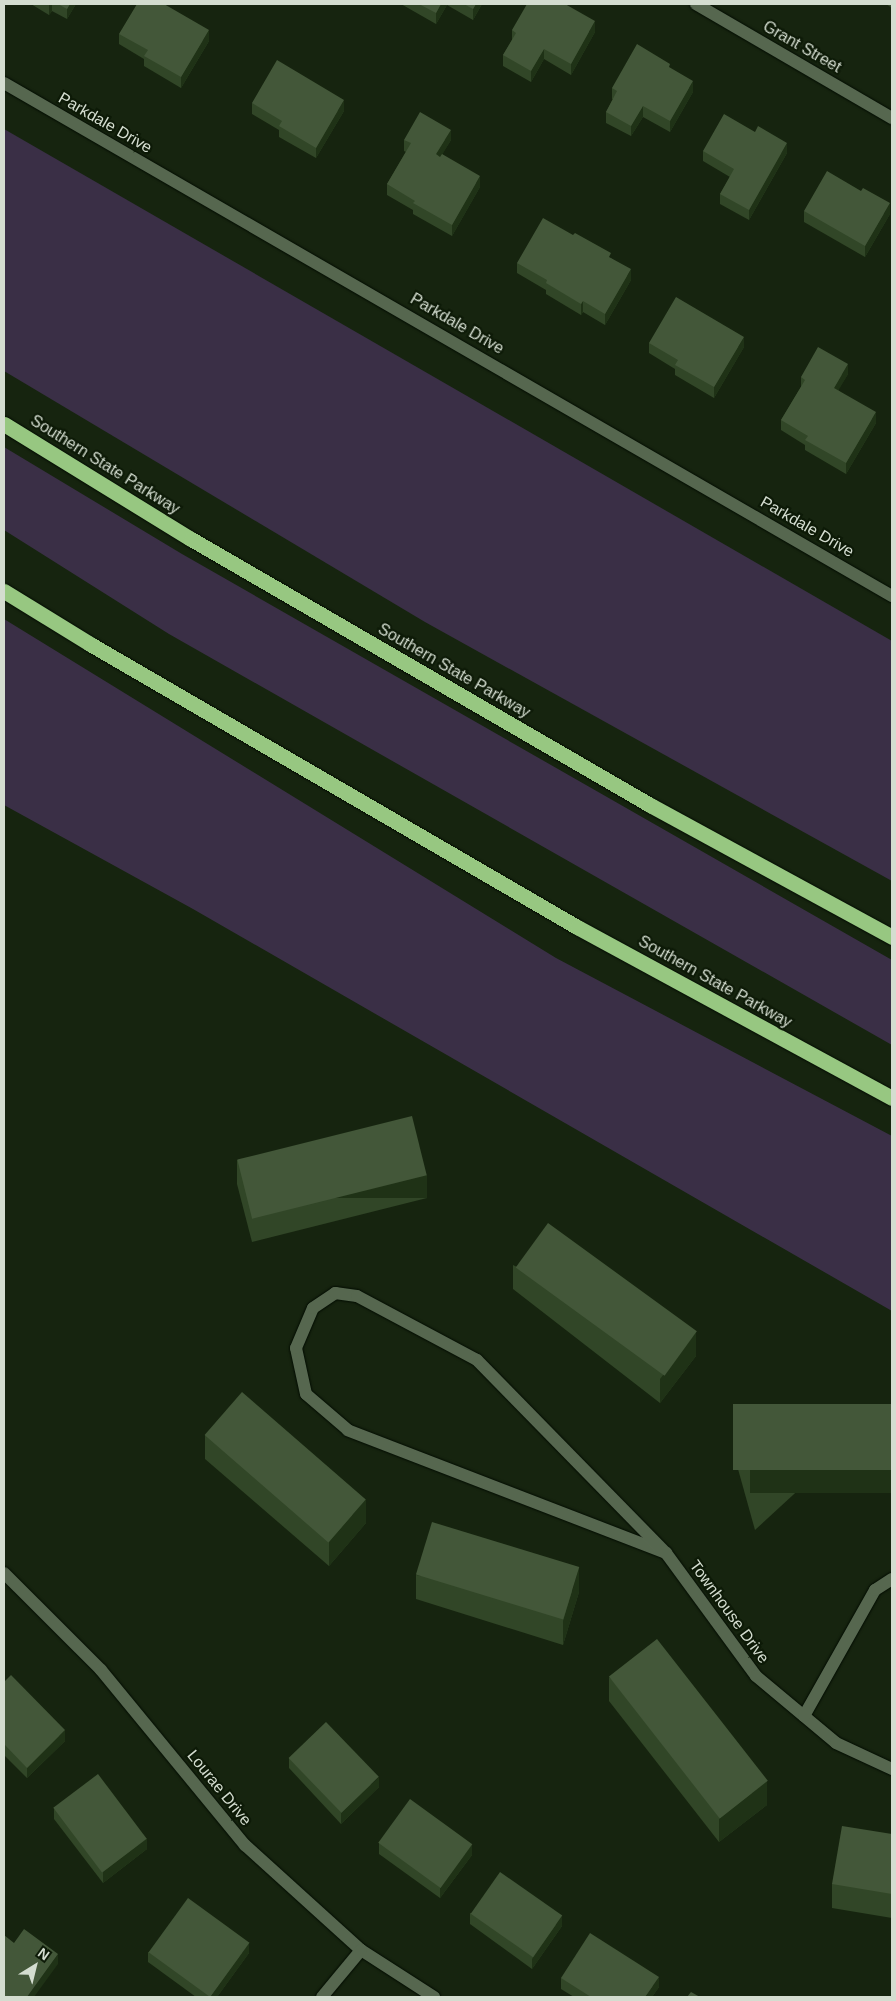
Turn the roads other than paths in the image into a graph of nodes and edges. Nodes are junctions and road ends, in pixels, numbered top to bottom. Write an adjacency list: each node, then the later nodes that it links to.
1 (696, 4): 3 (street, Grant Street)
2 (4, 83): 6 (street, Parkdale Drive)
3 (892, 118)
4 (4, 424): 7 (highway, Southern State Parkway)
5 (4, 591): 8 (highway, Southern State Parkway)
6 (892, 596)
7 (892, 937)
8 (892, 1098)
9 (666, 1554): 9 (street, Townhouse Drive); 12 (street, Townhouse Drive)
10 (4, 1573): 14 (street, Lourae Drive)
11 (892, 1579): 12 (street)
12 (804, 1716): 13 (street, Townhouse Drive)
13 (892, 1769)
14 (361, 1950): 15 (street); 16 (street, Lourae Drive)
15 (322, 1997)
16 (434, 1997)

